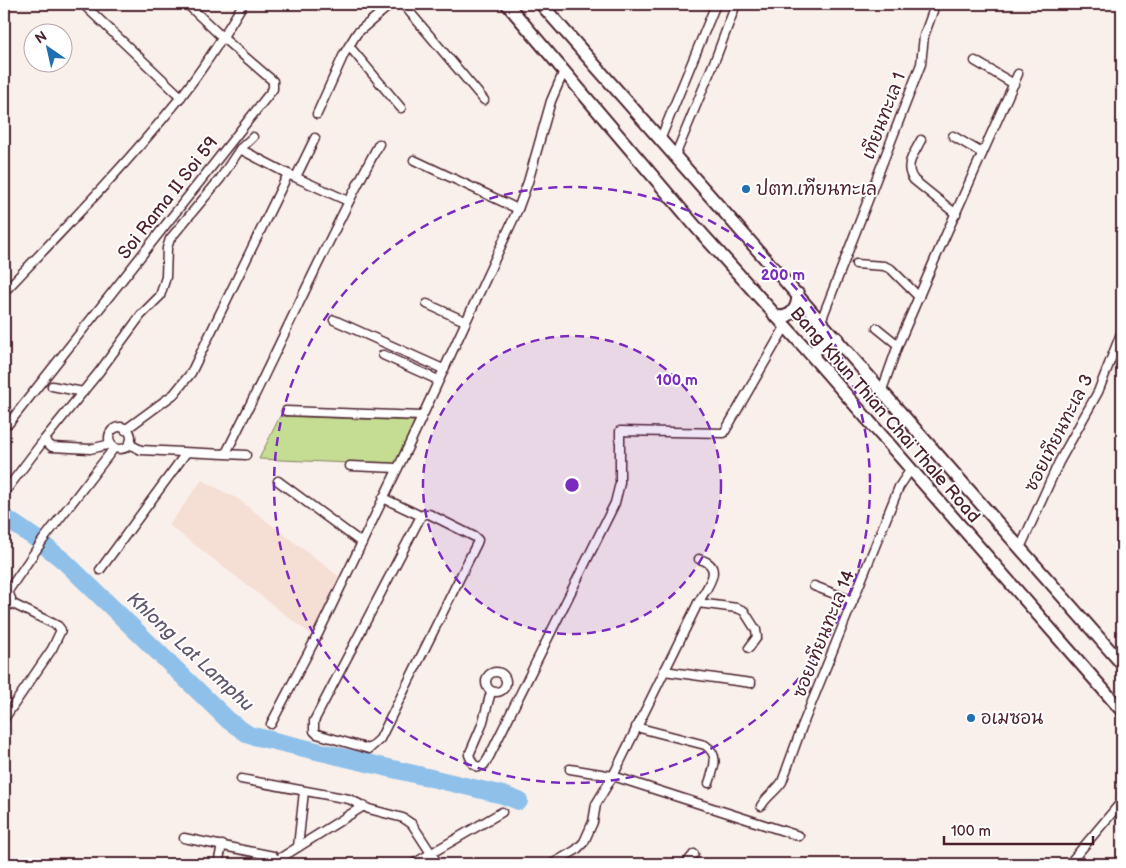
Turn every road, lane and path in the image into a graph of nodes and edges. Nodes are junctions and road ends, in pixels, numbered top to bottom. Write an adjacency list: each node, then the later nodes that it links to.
1 (83, 4): 17 (street)
2 (187, 4): 11 (street, Soi Rama II Soi 59)
3 (243, 4): 11 (street)
4 (391, 4): 12 (street)
5 (403, 4): 18 (street)
6 (507, 4): 14 (main road, Bang Khun Thian Chai Thale Road)
7 (541, 4): 24 (main road, Bang Khun Thian Chai Thale Road)
8 (716, 4): 24 (street)
9 (736, 4): 29 (street)
10 (932, 4): 43 (street, เทียนทะเล 1)
11 (223, 38): 17 (street); 58 (street, Soi Rama II Soi 59)
12 (349, 46): 19 (street); 20 (street)
13 (975, 61): 16 (street)
14 (564, 71): 33 (street); 40 (main road, Bang Khun Thian Chai Thale Road)
15 (1018, 74): 16 (street)
16 (1014, 84): 28 (street)
17 (181, 97): 36 (street)
18 (484, 100)
19 (401, 108)
20 (317, 114)
21 (953, 136): 28 (street)
22 (253, 137): 27 (street)
23 (315, 138): 31 (street)
24 (660, 140): 29 (main road, Bang Khun Thian Chai Thale Road)
25 (922, 140): 34 (street)
26 (378, 144): 32 (street)
27 (240, 149): 31 (street); 55 (street)
28 (982, 153): 34 (street)
29 (674, 156): 37 (main road, Bang Khun Thian Chai Thale Road)
30 (414, 160): 33 (street)
31 (292, 176): 32 (street); 59 (street)
32 (348, 201): 63 (street)
33 (518, 209): 42 (street)
34 (956, 214): 38 (street)
35 (856, 264): 38 (street)
36 (4, 292)
37 (798, 294): 40 (main road); 43 (main road, Bang Khun Thian Chai Thale Road)
38 (919, 297): 48 (street)
39 (427, 304): 42 (street)
40 (775, 316): 44 (main road, Bang Khun Thian Chai Thale Road)
41 (334, 320): 51 (street)
42 (465, 321): 51 (street)
43 (821, 321): 47 (main road, Bang Khun Thian Chai Thale Road)
44 (785, 327): 50 (main road, Bang Khun Thian Chai Thale Road); 87 (street)
45 (877, 328): 48 (street)
46 (1122, 331): 74 (street, ซอยเทียนทะเล 3)
47 (836, 338): 50 (main road); 54 (main road, Bang Khun Thian Chai Thale Road)
48 (898, 345): 54 (street)
49 (383, 354): 52 (street)
50 (814, 358): 68 (main road, Bang Khun Thian Chai Thale Road)
51 (443, 369): 52 (street)
52 (438, 380): 57 (street)
53 (52, 386): 55 (street)
54 (882, 390): 74 (main road, Bang Khun Thian Chai Thale Road)
55 (83, 392): 60 (street)
56 (286, 411): 57 (street)
57 (422, 416): 67 (street)
58 (9, 423)
59 (125, 430): 61 (street); 62 (street)
60 (44, 440): 62 (street); 70 (street)
61 (129, 444): 62 (street); 64 (street)
62 (112, 446): 78 (street)
63 (226, 453): 64 (street); 65 (street)
64 (186, 454): 76 (street)
65 (246, 455)
66 (350, 466): 67 (street)
67 (397, 468): 71 (street)
68 (911, 469): 79 (street, ซอยเทียนทะเล 14); 88 (main road, Bang Khun Thian Chai Thale Road)
69 (278, 480): 73 (street)
70 (7, 489)
71 (383, 498): 72 (street); 73 (street)
72 (420, 516): 72 (street)
73 (362, 543): 90 (street)
74 (1020, 548): 84 (main road, Bang Khun Thian Chai Thale Road)
75 (698, 559): 81 (street)
76 (100, 570)
77 (814, 586): 79 (street)
78 (6, 591): 80 (street)
79 (853, 601): 98 (street, ซอยเทียนทะเล 14)
80 (11, 603): 82 (street); 89 (street)
81 (698, 603): 83 (street); 85 (street)
82 (4, 609)
83 (749, 648)
84 (1122, 664)
85 (664, 671): 86 (street); 91 (street)
86 (751, 683)
87 (491, 692)
88 (1122, 711)
89 (4, 719)
90 (271, 724)
91 (636, 727): 93 (street); 95 (street)
92 (570, 769): 93 (street)
93 (613, 776): 101 (street); 111 (street)
94 (241, 779): 96 (street)
95 (709, 783)
96 (304, 791): 99 (street); 104 (street)
97 (1122, 801): 113 (street)
98 (761, 806)
99 (362, 807): 104 (street); 105 (street)
100 (502, 812): 105 (street)
101 (799, 836)
102 (184, 838): 103 (street)
103 (222, 845): 107 (street); 108 (street)
104 (298, 847): 107 (street)
105 (431, 853): 109 (street); 110 (street)
106 (694, 854): 112 (street)
107 (274, 862)
108 (218, 864)
109 (413, 864)
110 (438, 864)
111 (552, 864)
112 (686, 864)
113 (1069, 864)

